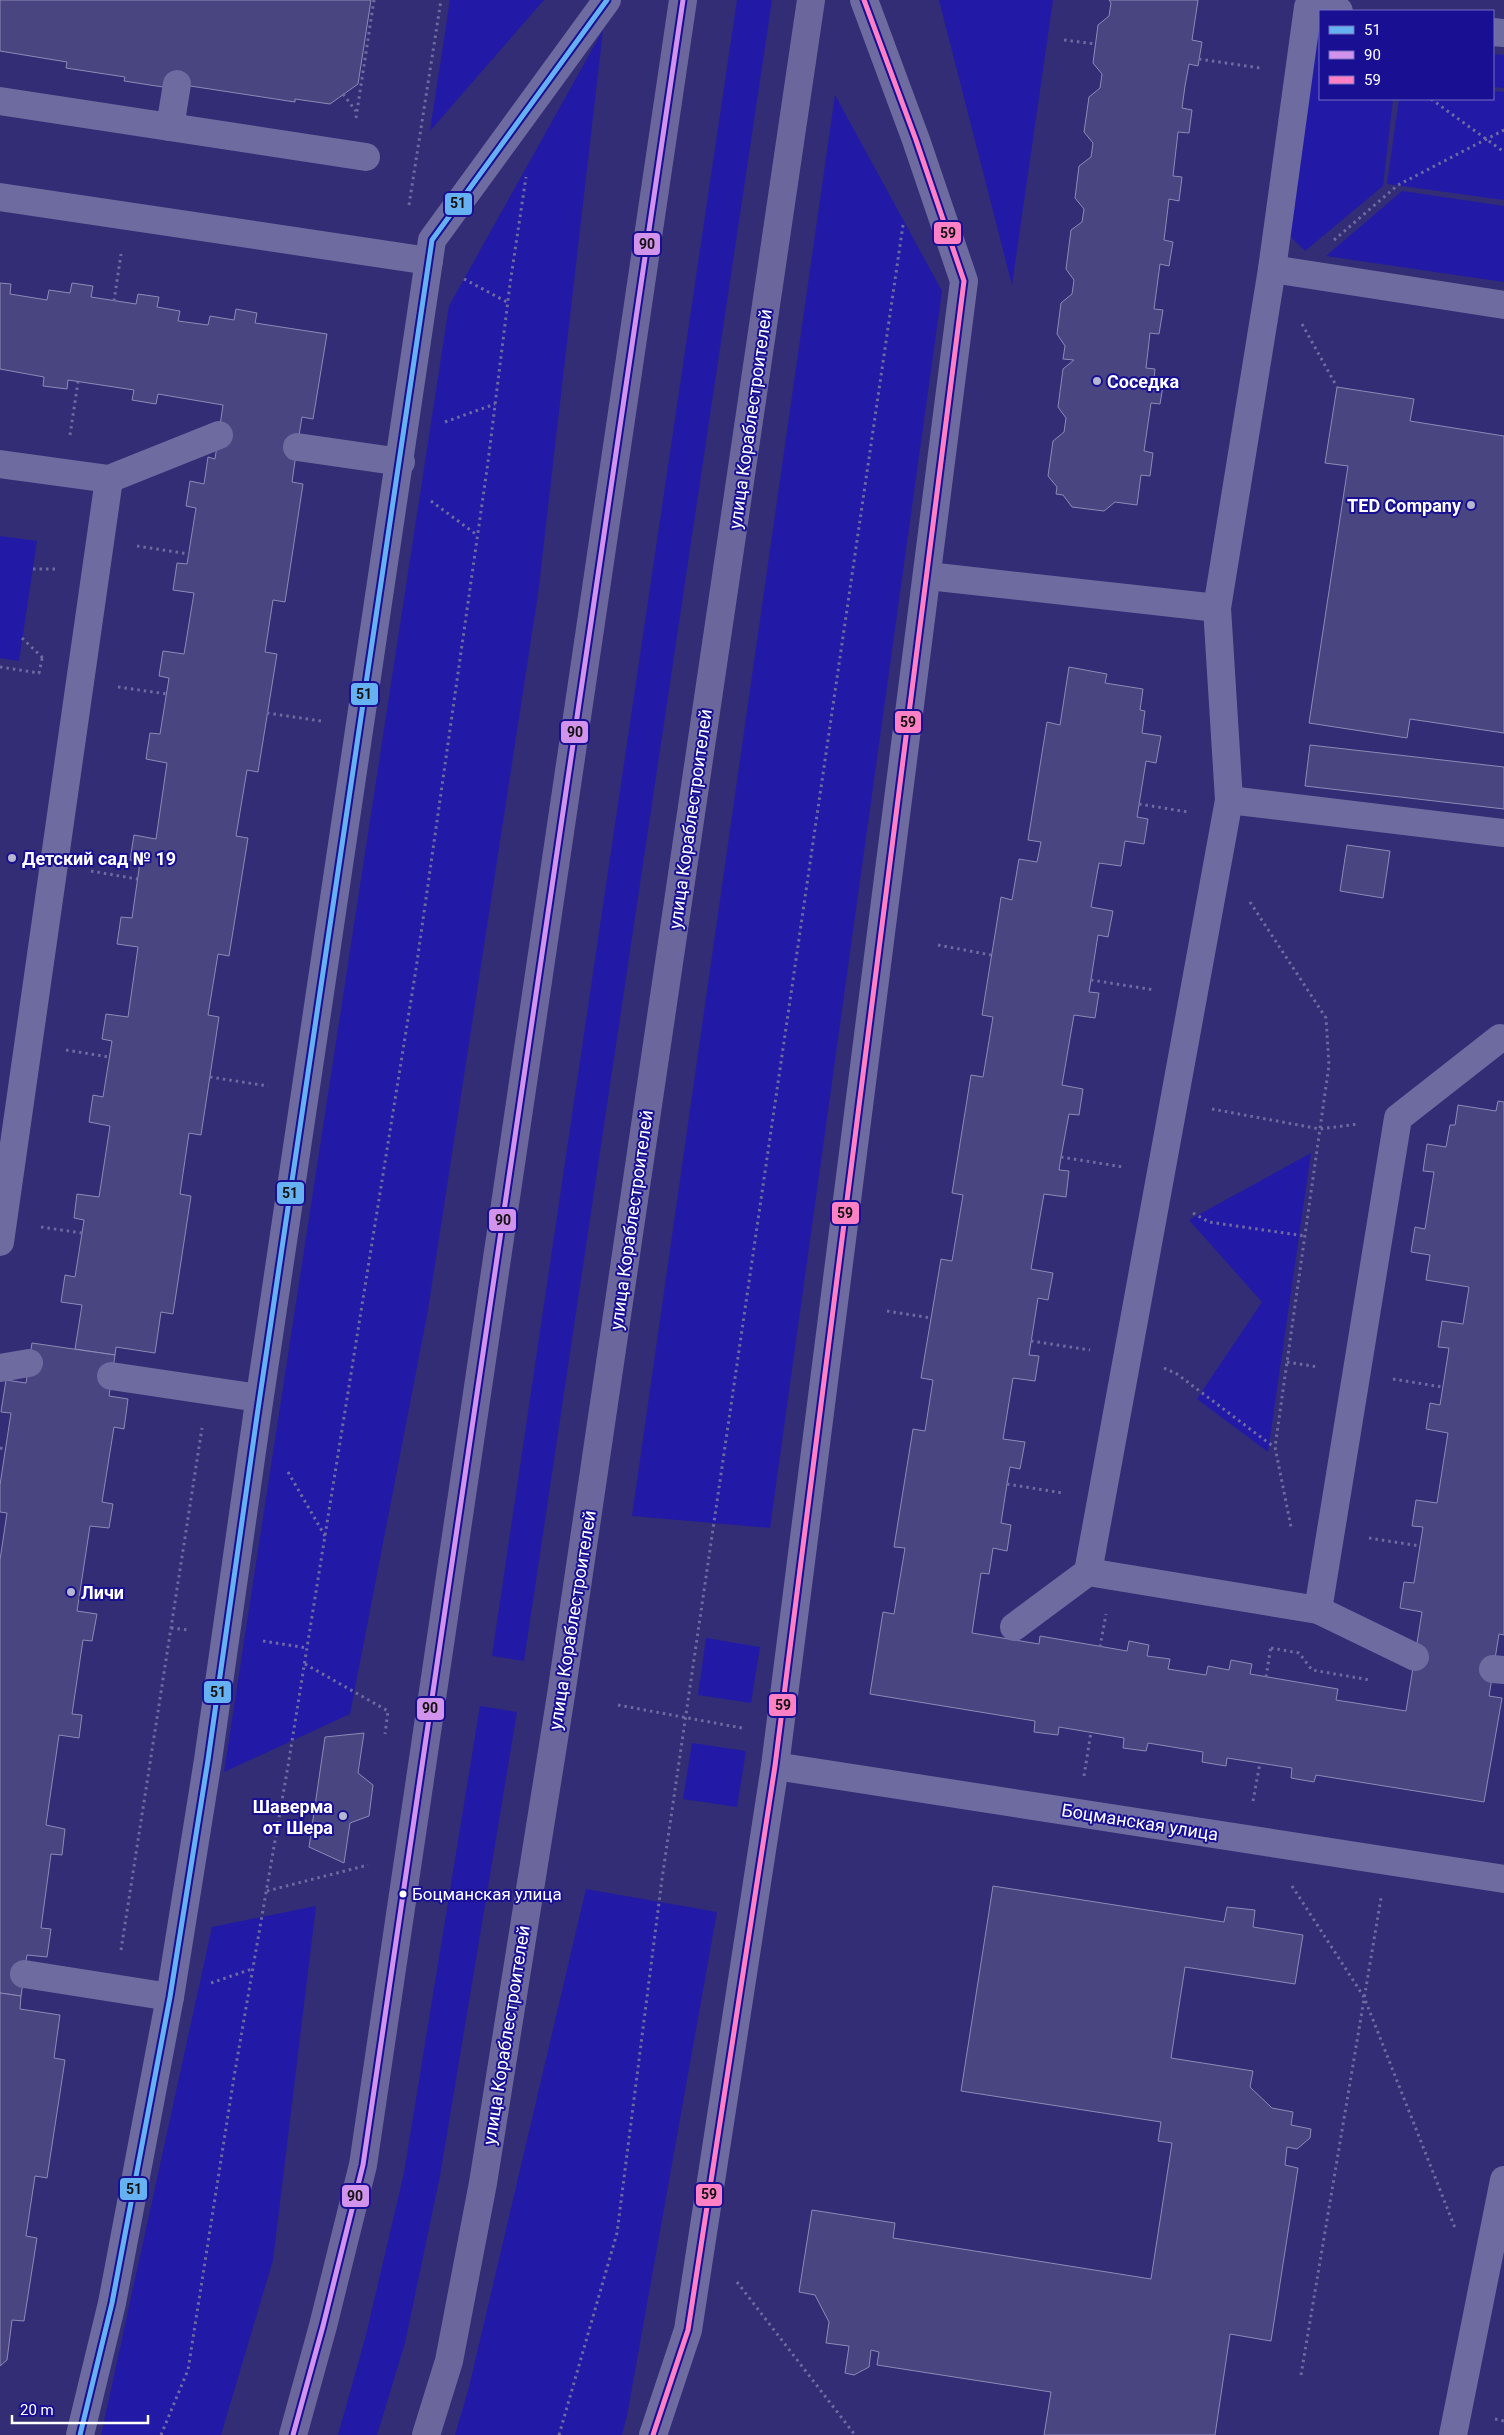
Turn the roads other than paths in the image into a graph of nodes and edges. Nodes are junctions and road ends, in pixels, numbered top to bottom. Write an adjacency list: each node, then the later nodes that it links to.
1 (607, 0): 11 (street)
2 (683, 0): 39 (main road)
3 (812, 0): 40 (main road, улица Кораблестроителей)
4 (864, 0): 19 (street)
5 (1331, 10): 12 (street)
6 (177, 84): 8 (street)
7 (0, 101): 8 (street)
8 (170, 127): 9 (street)
9 (358, 156)
10 (0, 197): 11 (street)
11 (429, 260): 16 (street)
12 (1284, 271): 13 (street); 20 (street)
13 (1504, 305)
14 (219, 435): 18 (street)
15 (297, 447): 16 (street)
16 (401, 459): 28 (street)
17 (0, 464): 18 (street)
18 (109, 479): 24 (street)
19 (928, 576): 20 (street); 33 (street)
20 (1217, 608): 21 (street)
21 (1228, 809): 22 (street); 29 (street)
22 (1504, 834)
23 (1504, 1039): 30 (street)
24 (0, 1242)
25 (29, 1363): 26 (street)
26 (0, 1368)
27 (111, 1376): 28 (street)
28 (259, 1398): 36 (street)
29 (1088, 1572): 30 (street); 31 (street)
30 (1318, 1610): 32 (street)
31 (1014, 1627)
32 (1415, 1657)
33 (775, 1766): 34 (street, Боцманская улица); 41 (street)
34 (1504, 1879)
35 (24, 1974): 36 (street)
36 (170, 1997): 38 (street)
37 (1504, 2180): 42 (street)
38 (80, 2435)
39 (293, 2435)
40 (426, 2435)
41 (653, 2435)
42 (1453, 2435)

